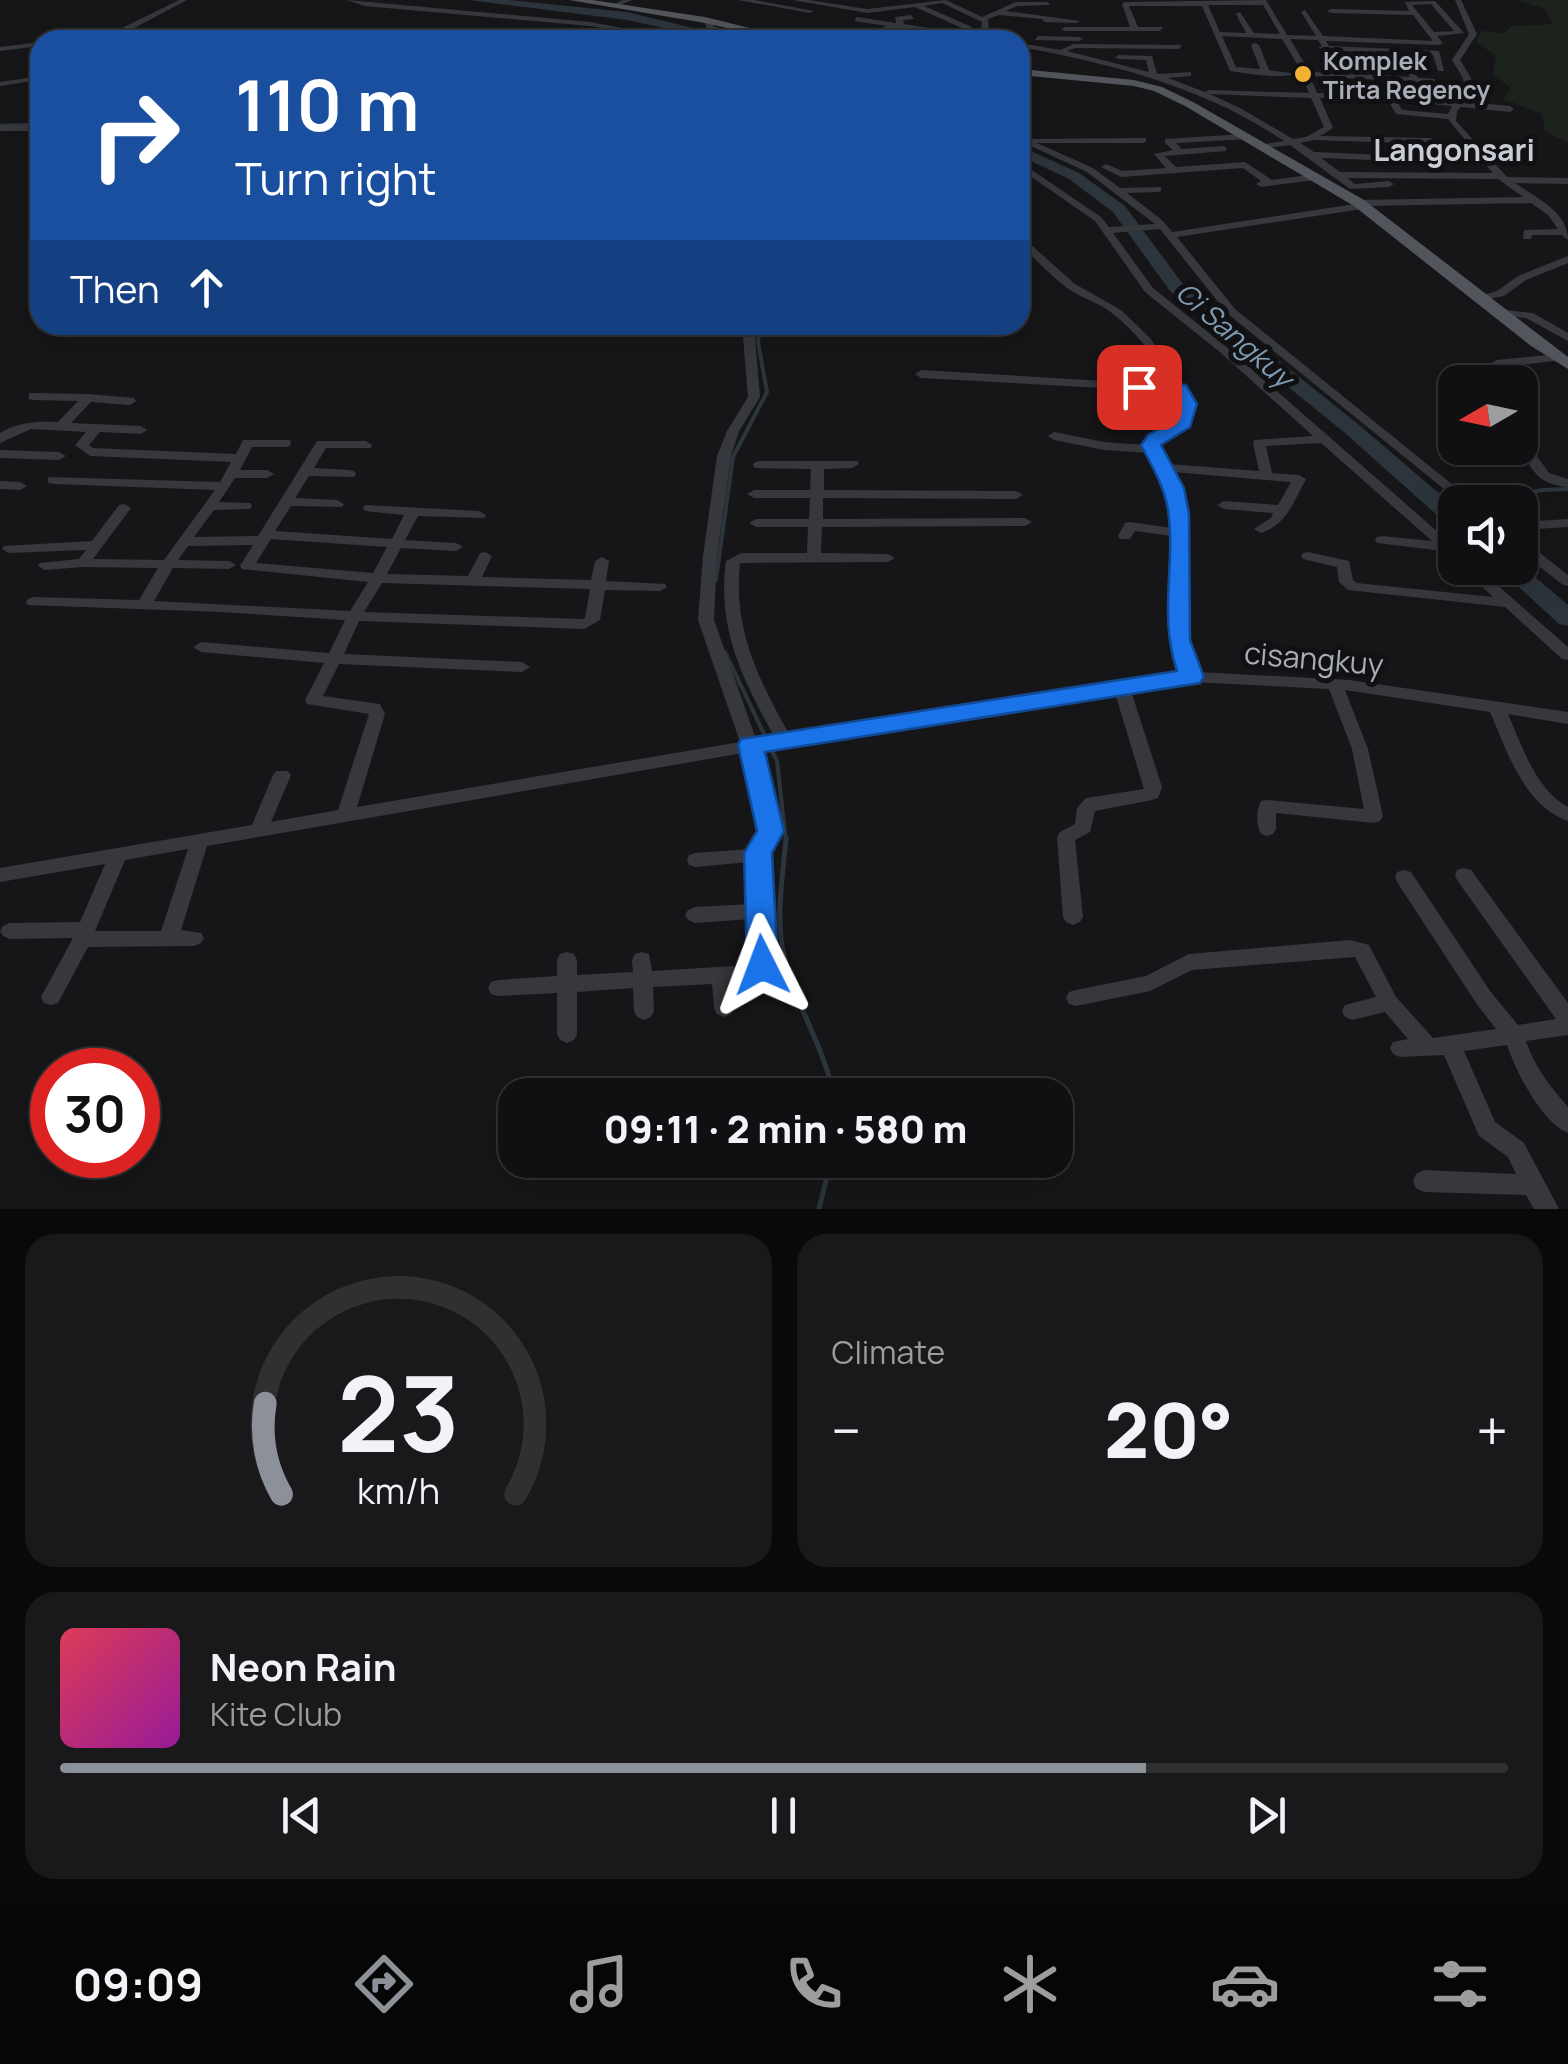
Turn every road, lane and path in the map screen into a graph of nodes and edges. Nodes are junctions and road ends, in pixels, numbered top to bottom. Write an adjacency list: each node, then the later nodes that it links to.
1 (184, 0): 41 (street)
2 (350, 0): 20 (street)
3 (383, 0): 20 (street)
4 (574, 0): 21 (main road)
5 (629, 0): 21 (street)
6 (741, 0): 24 (street)
7 (796, 0): 12 (street)
8 (855, 0): 24 (street)
9 (871, 0): 23 (street)
10 (906, 0): 19 (street)
11 (1458, 0): 88 (street)
12 (816, 1): 24 (street)
13 (941, 1): 19 (street); 35 (street)
14 (1046, 2): 29 (street); 37 (street)
15 (1132, 2): 16 (street); 38 (street)
16 (1152, 2): 17 (street)
17 (1264, 2): 53 (street)
18 (1407, 3): 27 (street); 30 (street); 32 (street)
19 (918, 5): 23 (street); 28 (street)
20 (373, 6): 42 (street)
21 (614, 6): 34 (main road)
22 (1206, 6): 56 (street)
23 (894, 9): 24 (street)
24 (843, 11): 36 (street)
25 (1305, 12): 54 (street)
26 (1357, 12): 27 (street); 55 (street); 57 (street)
27 (1387, 12): 30 (street); 58 (street)
28 (936, 13): 33 (street); 49 (street)
29 (998, 13): 35 (street); 37 (street)
30 (1415, 13): 32 (street); 59 (street)
31 (1240, 14): 52 (street)
32 (1442, 14): 59 (street)
33 (911, 17): 36 (street); 48 (street)
34 (704, 20): 43 (street); 44 (main road)
35 (984, 20): 50 (street)
36 (897, 25): 39 (street); 45 (street)
37 (1043, 26): 38 (street); 51 (street); 64 (street)
38 (1133, 26): 40 (street); 51 (street)
39 (919, 29): 46 (street); 47 (street)
40 (1160, 29)
41 (126, 30)
42 (625, 30)
43 (716, 30)
44 (748, 30)
45 (881, 30)
46 (916, 30)
47 (924, 30)
48 (931, 30)
49 (969, 30)
50 (986, 30)
51 (1120, 30): 65 (street)
52 (1250, 35): 53 (street); 56 (street)
53 (1286, 36): 54 (street); 63 (street)
54 (1322, 38): 55 (street); 67 (street)
55 (1350, 38): 57 (street)
56 (1218, 39): 62 (street); 74 (street)
57 (1380, 40): 58 (street)
58 (1408, 42): 59 (street)
59 (1435, 43): 60 (street); 70 (street); 73 (street)
60 (1460, 44)
61 (30, 45): 68 (street)
62 (1255, 46): 63 (street); 74 (street)
63 (1290, 46): 67 (street); 77 (street)
64 (1032, 47): 71 (street)
65 (1133, 47): 66 (street); 71 (street)
66 (1179, 47)
67 (1328, 48): 69 (street); 78 (street)
68 (0, 49)
69 (1360, 50): 70 (street); 79 (street)
70 (1394, 51): 81 (street)
71 (1061, 55): 83 (street)
72 (1119, 57): 83 (street)
73 (1442, 69)
74 (1266, 72): 77 (street)
75 (1030, 73): 83 (main road)
76 (1188, 74): 83 (street)
77 (1309, 75): 78 (street); 86 (street)
78 (1342, 75): 79 (street)
79 (1380, 77): 81 (street)
80 (30, 80): 84 (street)
81 (1415, 80): 82 (street)
82 (1432, 80)
83 (1156, 82): 85 (street); 93 (main road)
84 (0, 84)
85 (1200, 91): 86 (street); 98 (street)
86 (1312, 95): 87 (street); 95 (street)
87 (1391, 98): 88 (street); 90 (street)
88 (1462, 103): 89 (street); 90 (street)
89 (1510, 110)
90 (1451, 117): 105 (street)
91 (0, 128): 92 (street)
92 (30, 128)
93 (1245, 137): 100 (main road); 102 (street)
94 (1030, 139): 96 (street)
95 (1308, 139): 97 (street); 98 (street)
96 (1143, 140)
97 (1432, 140)
98 (1296, 141): 100 (street); 103 (street)
99 (1030, 142): 119 (street)
100 (1262, 147): 112 (main road)
101 (1223, 148): 102 (street)
102 (1180, 152): 108 (street)
103 (1314, 155): 104 (street); 110 (street)
104 (1426, 159): 105 (street); 111 (street)
105 (1487, 162): 113 (street)
106 (1106, 167): 108 (street)
107 (1540, 168): 114 (street)
108 (1174, 170): 112 (street)
109 (1030, 172): 123 (street)
110 (1339, 176): 111 (street); 117 (street)
111 (1439, 176): 113 (street)
112 (1315, 178): 121 (main road)
113 (1503, 178): 114 (street); 120 (street)
114 (1554, 181): 115 (street)
115 (1568, 181)
116 (1389, 184): 117 (street)
117 (1352, 186): 121 (street)
118 (1158, 189): 119 (street)
119 (1119, 191): 122 (street)
120 (1535, 200): 121 (street); 124 (street)
121 (1365, 204): 122 (street); 128 (main road)
122 (1164, 229): 123 (street); 165 (street)
123 (1110, 230): 145 (street)
124 (1566, 234): 125 (street)
125 (1527, 237)
126 (1030, 248): 136 (street)
127 (1568, 259): 128 (street)
128 (1479, 298): 129 (main road)
129 (1496, 312): 131 (street); 132 (main road)
130 (749, 335): 226 (street)
131 (1568, 341): 132 (street)
132 (1536, 343): 133 (main road)
133 (1563, 361): 134 (street)
134 (1496, 364)
135 (921, 374): 136 (street)
136 (1180, 388): 148 (street)
137 (33, 396): 138 (street)
138 (88, 398): 139 (street); 140 (street)
139 (130, 401)
140 (60, 426): 141 (street); 144 (street)
141 (90, 428): 142 (street); 151 (street)
142 (141, 430)
143 (1054, 436): 148 (street)
144 (0, 439)
145 (1322, 439): 160 (street); 190 (street)
146 (286, 444): 151 (street)
147 (366, 445): 157 (street)
148 (1154, 450): 156 (street)
149 (0, 454): 150 (street)
150 (59, 456)
151 (240, 458): 162 (street)
152 (852, 464): 154 (street)
153 (760, 465): 154 (street)
154 (818, 465): 167 (street)
155 (1534, 465): 163 (street)
156 (1163, 466): 160 (street); 186 (street)
157 (306, 472): 159 (street); 170 (street)
158 (267, 474): 162 (street)
159 (349, 474)
160 (1266, 475): 177 (street)
161 (54, 480): 162 (street)
162 (228, 480): 173 (street)
163 (1568, 483)
164 (0, 485): 166 (street)
165 (1447, 485)
166 (20, 486)
167 (816, 493): 168 (street); 169 (street); 182 (street)
168 (754, 494)
169 (1016, 495)
170 (288, 502): 171 (street); 188 (street)
171 (337, 504)
172 (1224, 504): 177 (street)
173 (210, 506): 174 (street); 191 (street)
174 (245, 506)
175 (124, 508): 193 (street)
176 (370, 508): 178 (street)
177 (1284, 510): 185 (street)
178 (413, 512): 179 (street); 192 (street)
179 (479, 515)
180 (1025, 522): 182 (street)
181 (756, 523): 182 (street)
182 (816, 523): 200 (street)
183 (1568, 523): 184 (street)
184 (1538, 525)
185 (1262, 528)
186 (1180, 533): 187 (street); 221 (street)
187 (1126, 536)
188 (265, 538): 191 (street); 192 (street); 208 (street)
189 (1382, 540): 196 (street)
190 (1438, 540)
191 (184, 542): 204 (street)
192 (396, 543): 194 (street); 208 (street)
193 (97, 545): 195 (street); 203 (street)
194 (456, 547)
195 (9, 549)
196 (1438, 549)
197 (485, 556): 209 (street)
198 (1308, 556): 214 (street)
199 (1538, 557): 207 (street)
200 (814, 558): 201 (street); 226 (street)
201 (888, 558)
202 (602, 561): 210 (street)
203 (84, 563): 204 (street); 206 (street)
204 (168, 564): 205 (street); 215 (street)
205 (229, 565)
206 (45, 566)
207 (1564, 575)
208 (378, 578): 209 (street); 216 (street)
209 (473, 581): 210 (street)
210 (596, 585): 212 (street); 216 (street)
211 (1489, 585): 214 (street)
212 (660, 586)
213 (34, 602): 215 (street)
214 (1510, 603): 218 (street)
215 (144, 605): 216 (street)
216 (354, 616): 219 (street)
217 (201, 647): 219 (street)
218 (1568, 655)
219 (334, 659): 220 (street); 229 (street)
220 (522, 666)
221 (1192, 677): 222 (street, cisangkuy); 223 (street, cisangkuy)
222 (1335, 684): 224 (street, cisangkuy); 230 (street)
223 (1121, 686): 226 (street, cisangkuy); 241 (street)
224 (1496, 707): 225 (street, cisangkuy); 228 (street)
225 (1568, 718)
226 (768, 742): 229 (street, cisangkuy); 233 (street)
227 (282, 775): 231 (street)
228 (1568, 814)
229 (345, 816): 231 (street, cisangkuy)
230 (1267, 829)
231 (258, 832): 232 (street, cisangkuy)
232 (200, 842): 234 (street, cisangkuy); 244 (street)
233 (758, 853): 235 (street); 239 (street)
234 (118, 856): 236 (street, cisangkuy); 243 (street)
235 (696, 860)
236 (0, 875)
237 (1464, 875): 257 (street)
238 (1404, 877): 259 (street)
239 (759, 911): 240 (street); 248 (street)
240 (695, 915)
241 (1073, 917)
242 (10, 931): 243 (street)
243 (84, 934): 244 (street); 251 (street)
244 (169, 936): 245 (street)
245 (194, 938)
246 (567, 960): 249 (street)
247 (642, 970): 248 (street); 249 (street); 255 (street)
248 (721, 975): 254 (street)
249 (567, 984): 250 (street); 258 (street)
250 (498, 988)
251 (51, 997)
252 (1076, 998): 253 (street)
253 (1389, 1004): 256 (street); 260 (street)
254 (724, 1008)
255 (644, 1011)
256 (1352, 1011)
257 (1568, 1023): 259 (street)
258 (566, 1034)
259 (1514, 1036): 260 (street); 262 (street)
260 (1440, 1046): 261 (street); 264 (street)
261 (1400, 1048)
262 (1568, 1123)
263 (1424, 1181): 264 (street)
264 (1532, 1185): 265 (street)
265 (1547, 1209)

